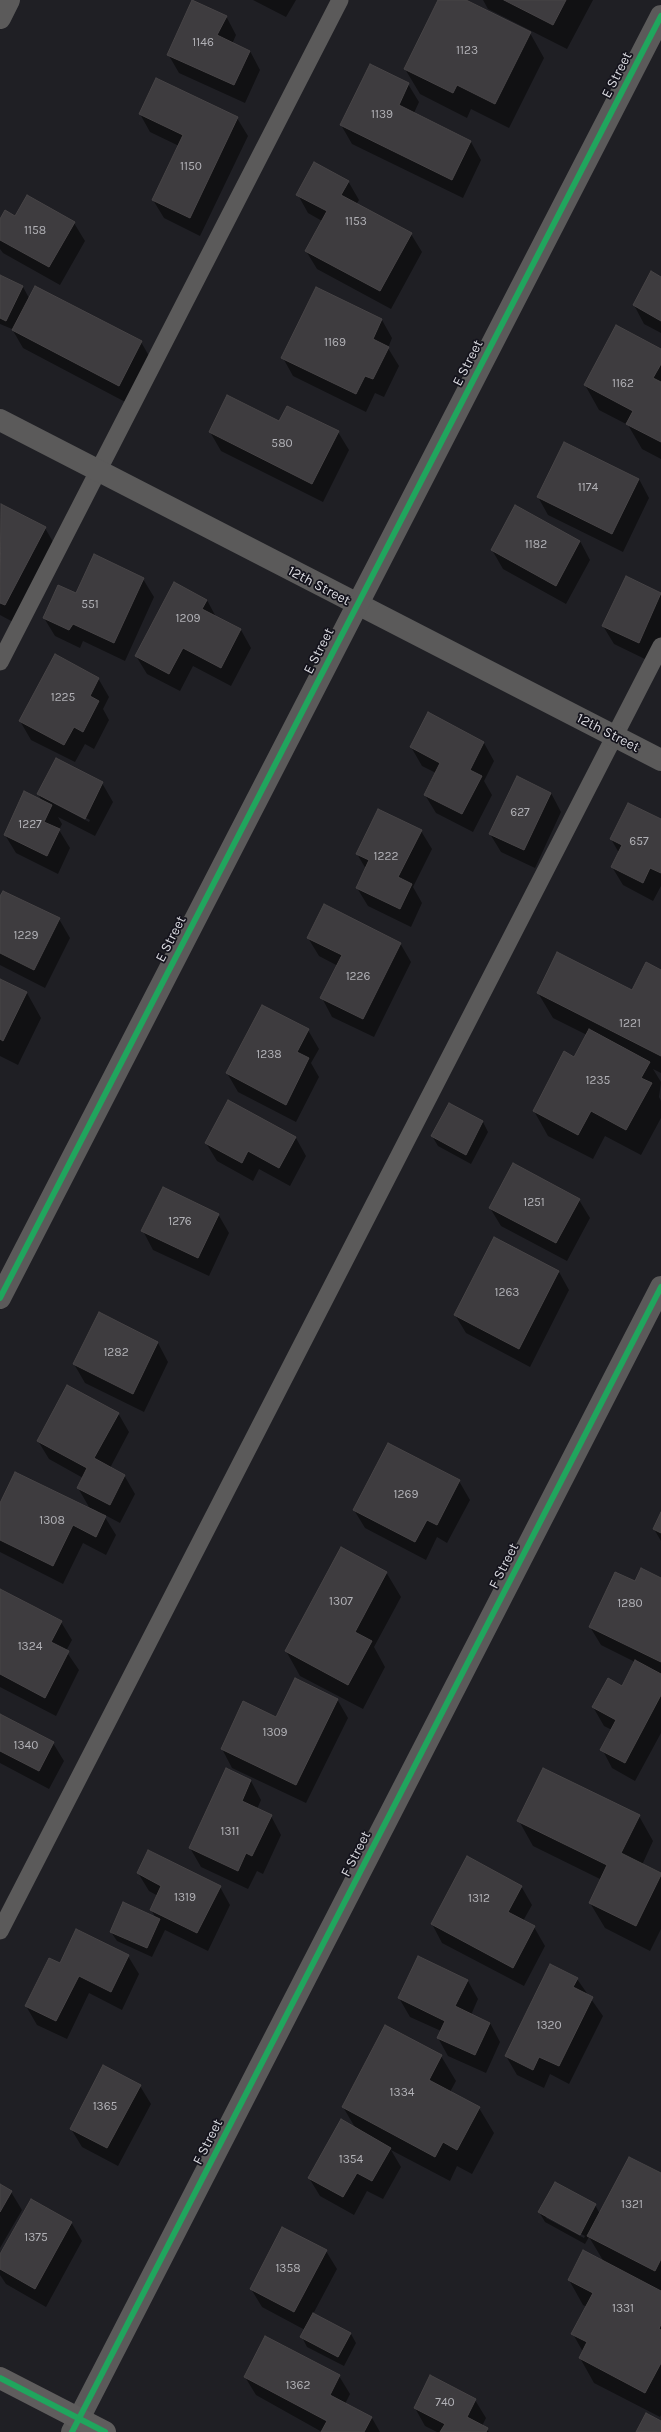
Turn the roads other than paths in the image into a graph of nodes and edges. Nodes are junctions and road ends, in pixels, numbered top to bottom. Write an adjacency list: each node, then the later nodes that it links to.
1 (9, 0): 4 (street)
2 (340, 0): 6 (lane)
3 (661, 16): 7 (street, E Street)
4 (0, 18)
5 (0, 420): 6 (street, 12th Street)
6 (99, 470): 7 (street, 12th Street); 9 (lane)
7 (356, 605): 10 (street, 12th Street); 13 (street, E Street)
8 (661, 646): 10 (lane)
9 (0, 662)
10 (615, 736): 11 (street, 12th Street); 14 (lane)
11 (661, 760)
12 (661, 1287): 16 (street, F Street)
13 (0, 1298)
14 (0, 1931)
15 (0, 2378): 16 (main road)
16 (76, 2425): 17 (main road)
17 (105, 2432)

